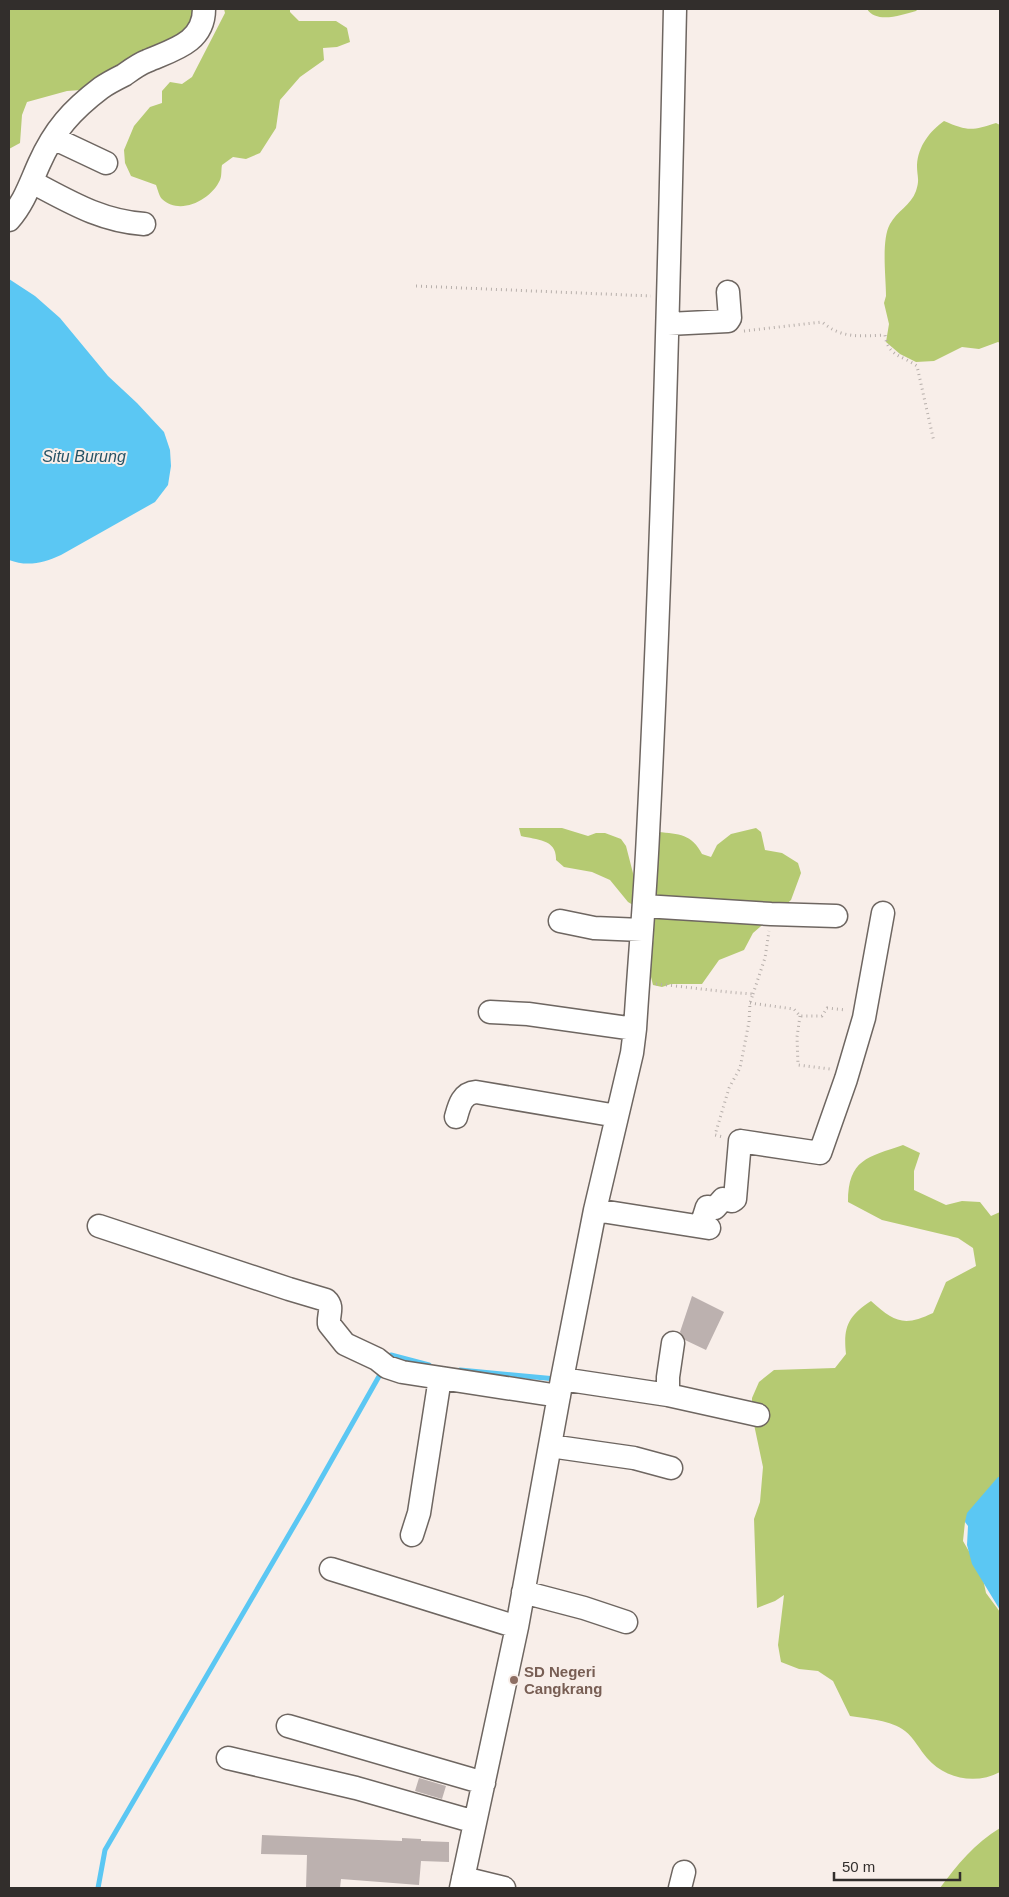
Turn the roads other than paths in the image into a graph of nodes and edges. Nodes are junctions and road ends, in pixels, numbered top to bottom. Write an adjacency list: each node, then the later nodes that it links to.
1 (204, 9): 3 (street)
2 (675, 9): 9 (street)
3 (53, 138): 4 (street); 5 (street)
4 (106, 163)
5 (32, 182): 6 (street); 7 (street)
6 (9, 220)
7 (144, 224)
8 (728, 292): 9 (street)
9 (676, 324): 10 (street)
10 (644, 906): 12 (street); 14 (street)
11 (883, 913): 19 (street)
12 (836, 916)
13 (560, 921): 14 (street)
14 (642, 930): 16 (street)
15 (490, 1012): 16 (street)
16 (635, 1029): 17 (street)
17 (617, 1116): 18 (street); 19 (street)
18 (456, 1117)
19 (596, 1210): 23 (street)
20 (99, 1226): 22 (street)
21 (674, 1343): 24 (street)
22 (440, 1378): 23 (street); 28 (street)
23 (560, 1388): 24 (street); 26 (street)
24 (668, 1396): 25 (street)
25 (758, 1415)
26 (550, 1446): 27 (street); 30 (street)
27 (672, 1468)
28 (412, 1535)
29 (331, 1570): 32 (street)
30 (523, 1592): 31 (street); 32 (street)
31 (626, 1622)
32 (517, 1627): 35 (street)
33 (288, 1726): 35 (street)
34 (228, 1758): 36 (street)
35 (484, 1783): 36 (street)
36 (476, 1822): 37 (street)
37 (462, 1883): 38 (street)
38 (504, 1888)

